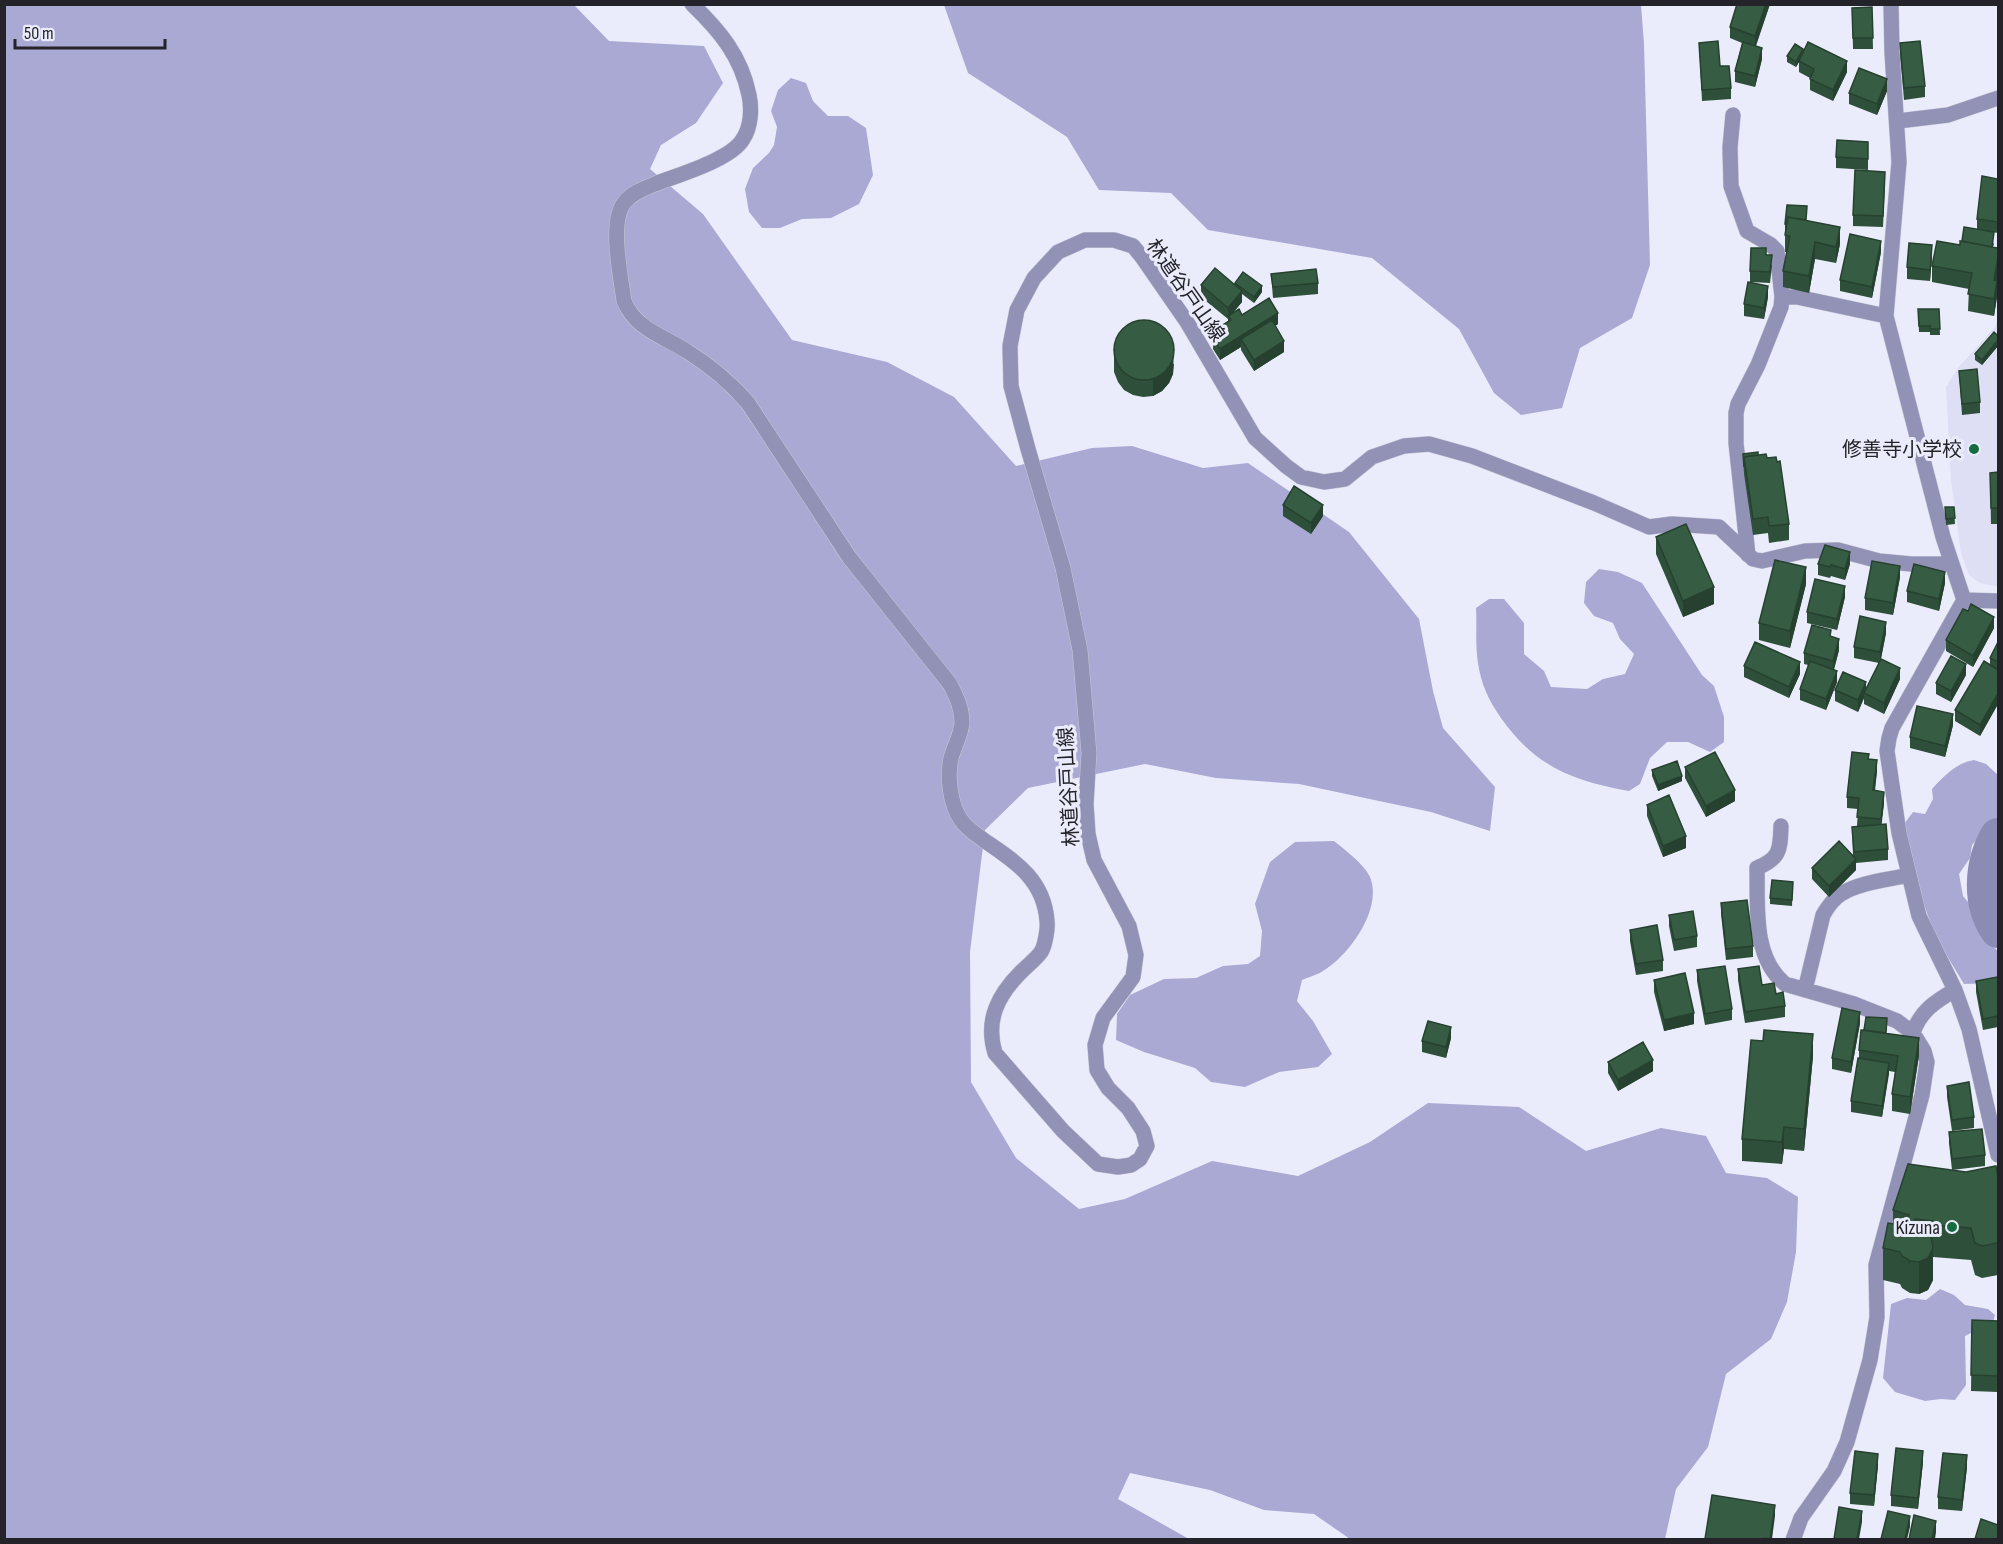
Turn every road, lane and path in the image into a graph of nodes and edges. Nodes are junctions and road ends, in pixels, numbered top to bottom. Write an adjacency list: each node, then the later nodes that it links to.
1 (692, 4): 8 (street, 林道谷戸山線)
2 (1891, 4): 5 (street)
3 (1998, 98): 5 (street)
4 (1733, 115): 6 (street)
5 (1898, 121): 7 (street)
6 (1782, 297): 7 (street); 8 (street)
7 (1886, 316): 9 (street)
8 (1748, 555): 9 (street)
9 (1952, 564): 10 (street)
10 (1964, 600): 11 (street); 13 (street)
11 (1998, 601)
12 (1781, 826): 14 (street)
13 (1909, 874): 14 (street); 15 (street)
14 (1805, 990): 16 (street)
15 (1955, 990): 16 (street); 17 (street)
16 (1913, 1033): 18 (street)
17 (1998, 1155)
18 (1793, 1539)

